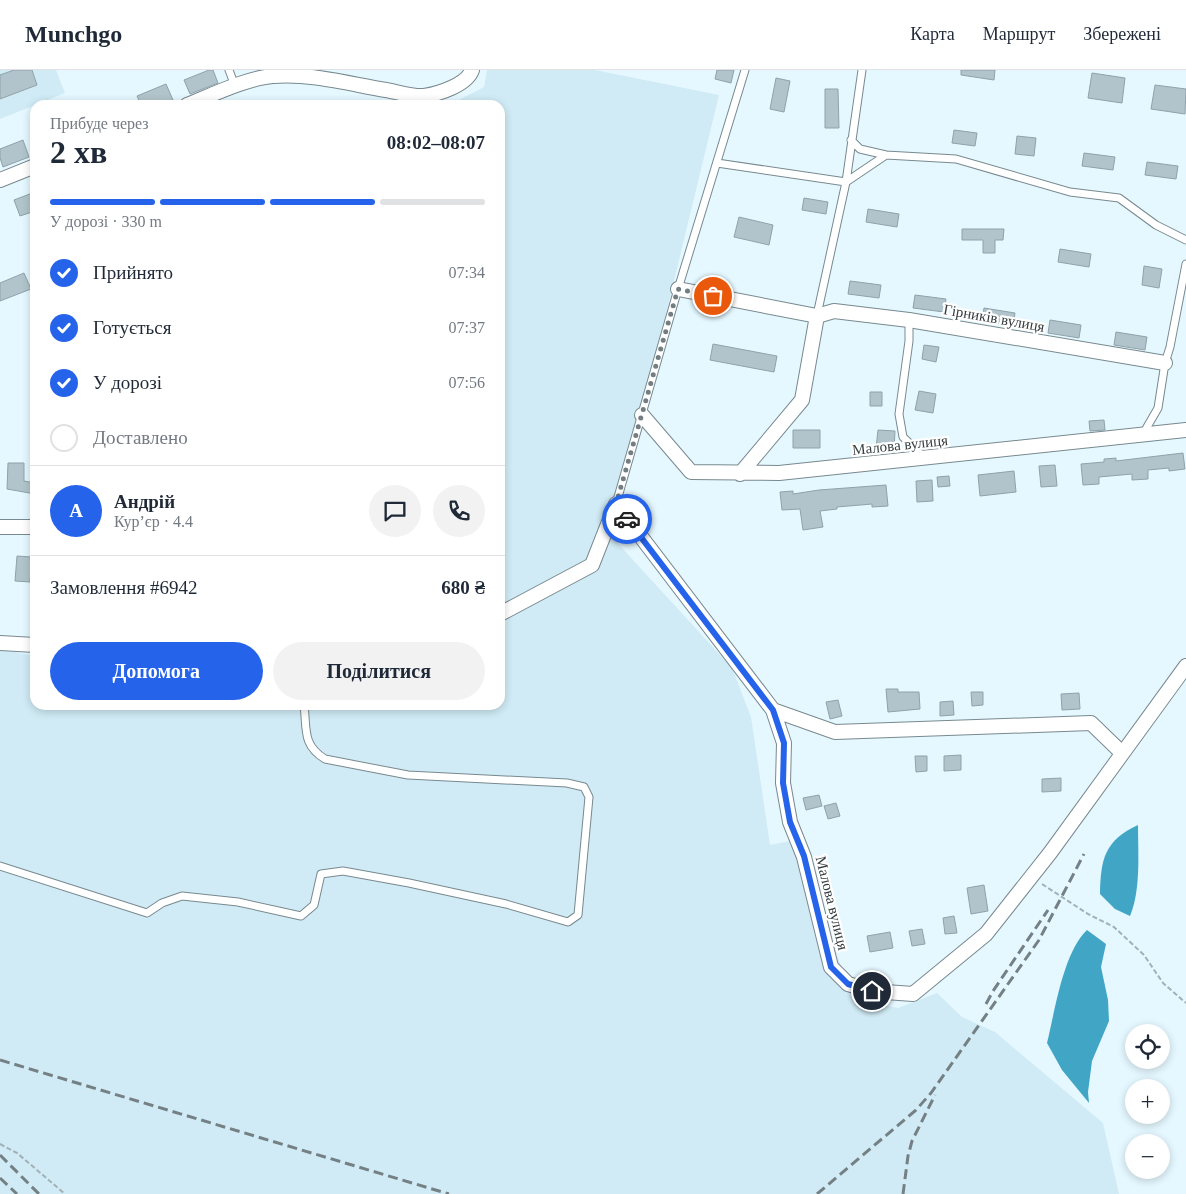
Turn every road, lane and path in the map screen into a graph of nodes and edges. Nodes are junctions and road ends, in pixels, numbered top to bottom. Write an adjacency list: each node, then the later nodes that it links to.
1 (229, 70): 5 (lane)
2 (472, 70): 7 (street)
3 (745, 70): 10 (lane)
4 (862, 70): 8 (lane)
5 (235, 86): 6 (street); 7 (street)
6 (200, 100)
7 (421, 100)
8 (851, 140): 9 (lane); 13 (lane)
9 (886, 155): 13 (lane); 14 (lane)
10 (717, 163): 13 (lane); 16 (lane)
11 (30, 168): 12 (street)
12 (0, 180)
13 (846, 182): 17 (lane)
14 (1186, 240)
15 (1186, 264): 19 (lane)
16 (678, 289): 17 (street, Гірників вулиця); 20 (lane)
17 (817, 316): 18 (street, Гірників вулиця); 24 (street)
18 (909, 320): 19 (street, Гірників вулиця); 23 (lane)
19 (1164, 363): 22 (lane)
20 (642, 415): 24 (street, Малова вулиця); 25 (lane)
21 (1186, 430): 22 (street, Малова вулиця)
22 (1143, 434): 23 (street, Малова вулиця)
23 (926, 458): 24 (street, Малова вулиця)
24 (740, 474)
25 (616, 504): 28 (street); 33 (street, Малова вулиця)
26 (0, 527): 27 (street)
27 (30, 527)
28 (505, 611)
29 (0, 643): 30 (street)
30 (30, 645)
31 (1186, 666): 34 (street, Малова вулиця)
32 (305, 710): 35 (lane)
33 (773, 710): 34 (street); 36 (street, Малова вулиця)
34 (1122, 753): 36 (street, Малова вулиця)
35 (0, 866)
36 (1033, 875): 37 (path)
37 (1186, 1003)
38 (0, 1144): 39 (path)
39 (65, 1194)

